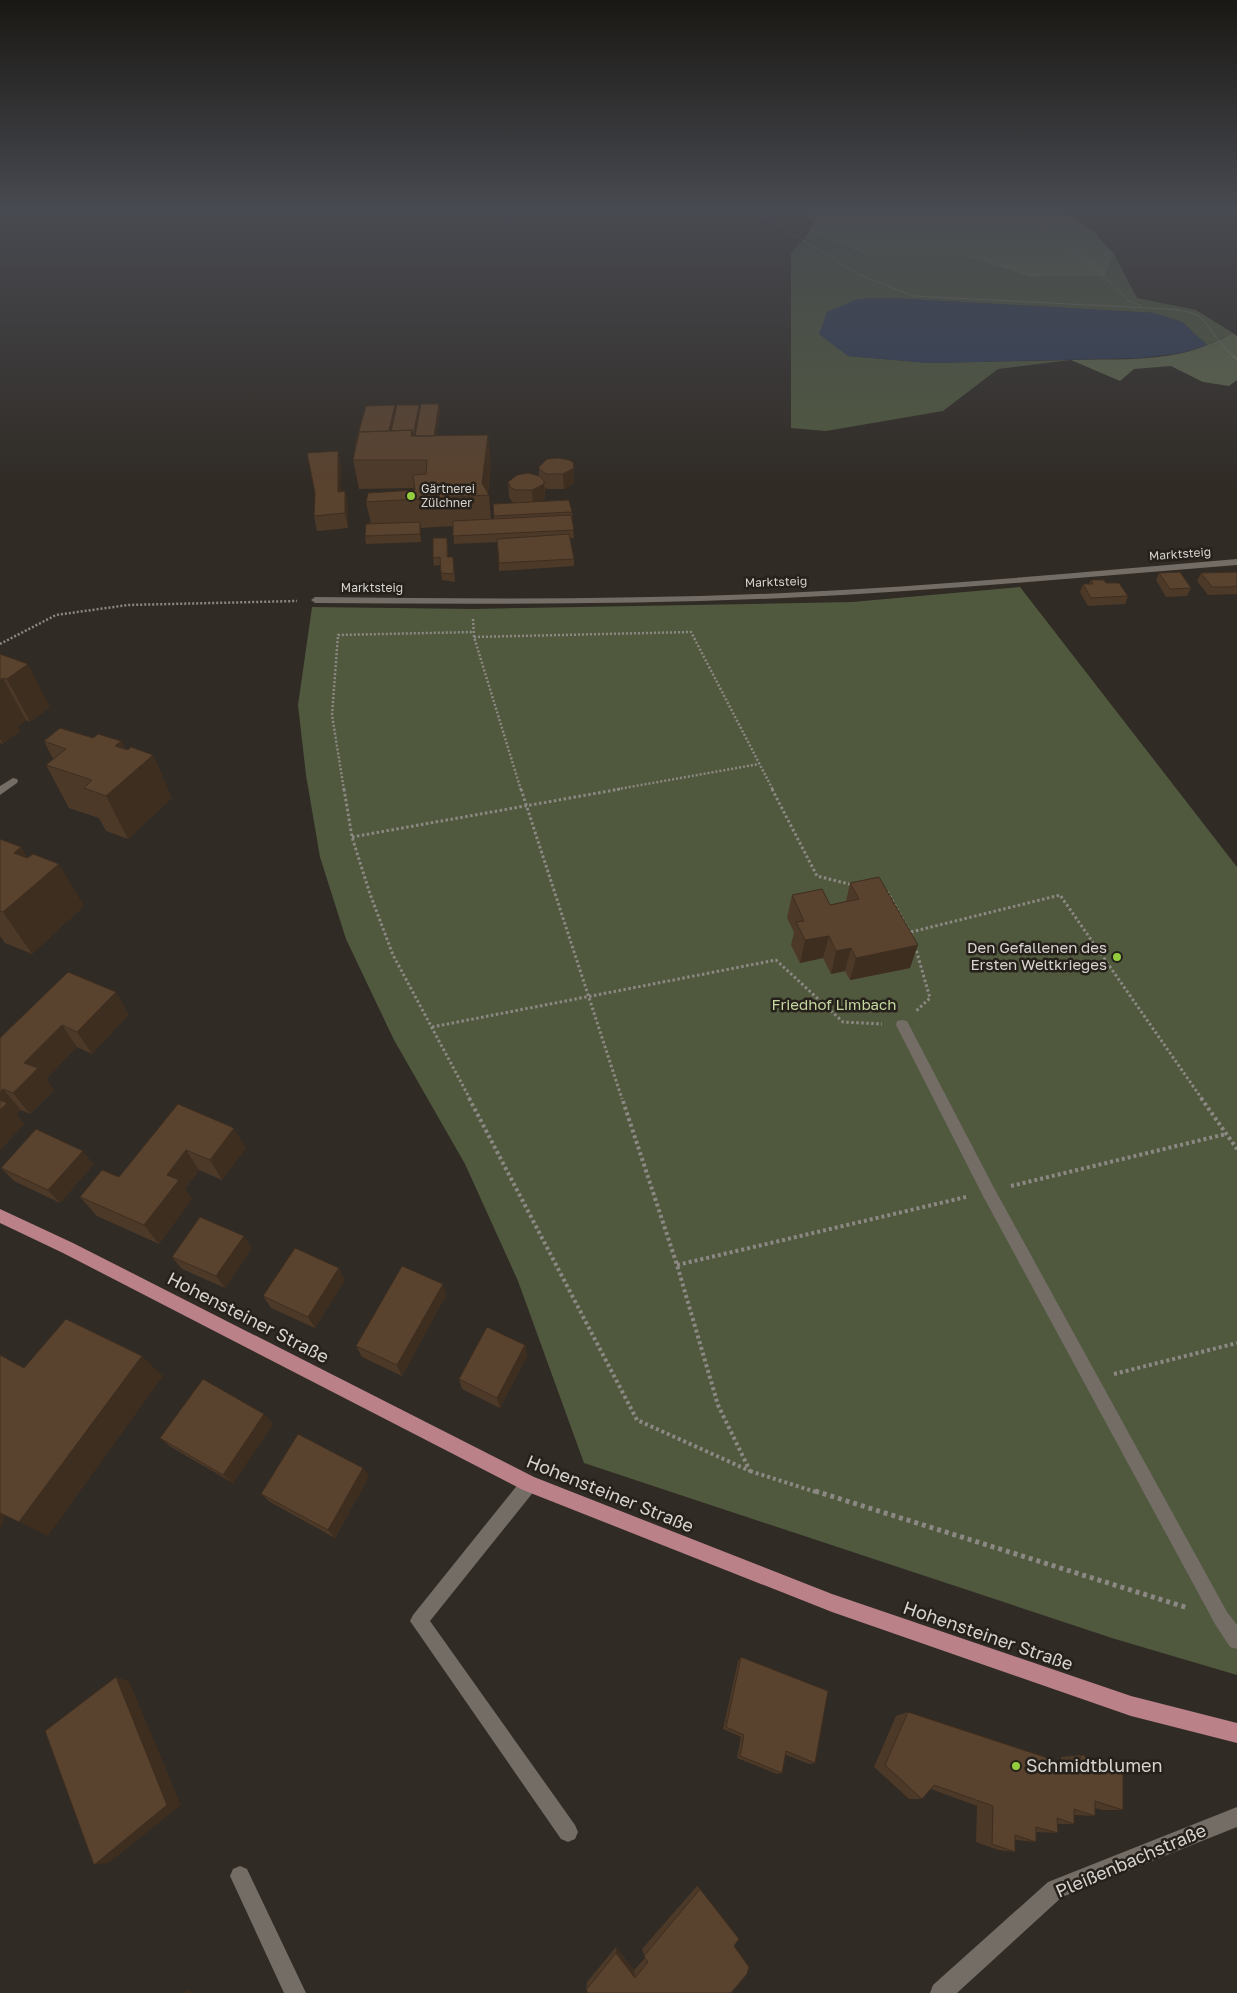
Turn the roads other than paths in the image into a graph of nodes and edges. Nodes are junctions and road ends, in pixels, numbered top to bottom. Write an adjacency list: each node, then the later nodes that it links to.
1 (1237, 562): 2 (street, Marktsteig)
2 (315, 600)
3 (13, 781): 4 (street)
4 (0, 791)
5 (902, 1024): 8 (street)
6 (0, 1216): 7 (main road, Hohensteiner Straße)
7 (529, 1484): 9 (main road, Hohensteiner Straße); 11 (street)
8 (1237, 1640)
9 (1237, 1733)
10 (1237, 1817): 14 (street, Pleißenbachstraße)
11 (568, 1832)
12 (240, 1876): 13 (street)
13 (295, 1993)
14 (941, 1993)

